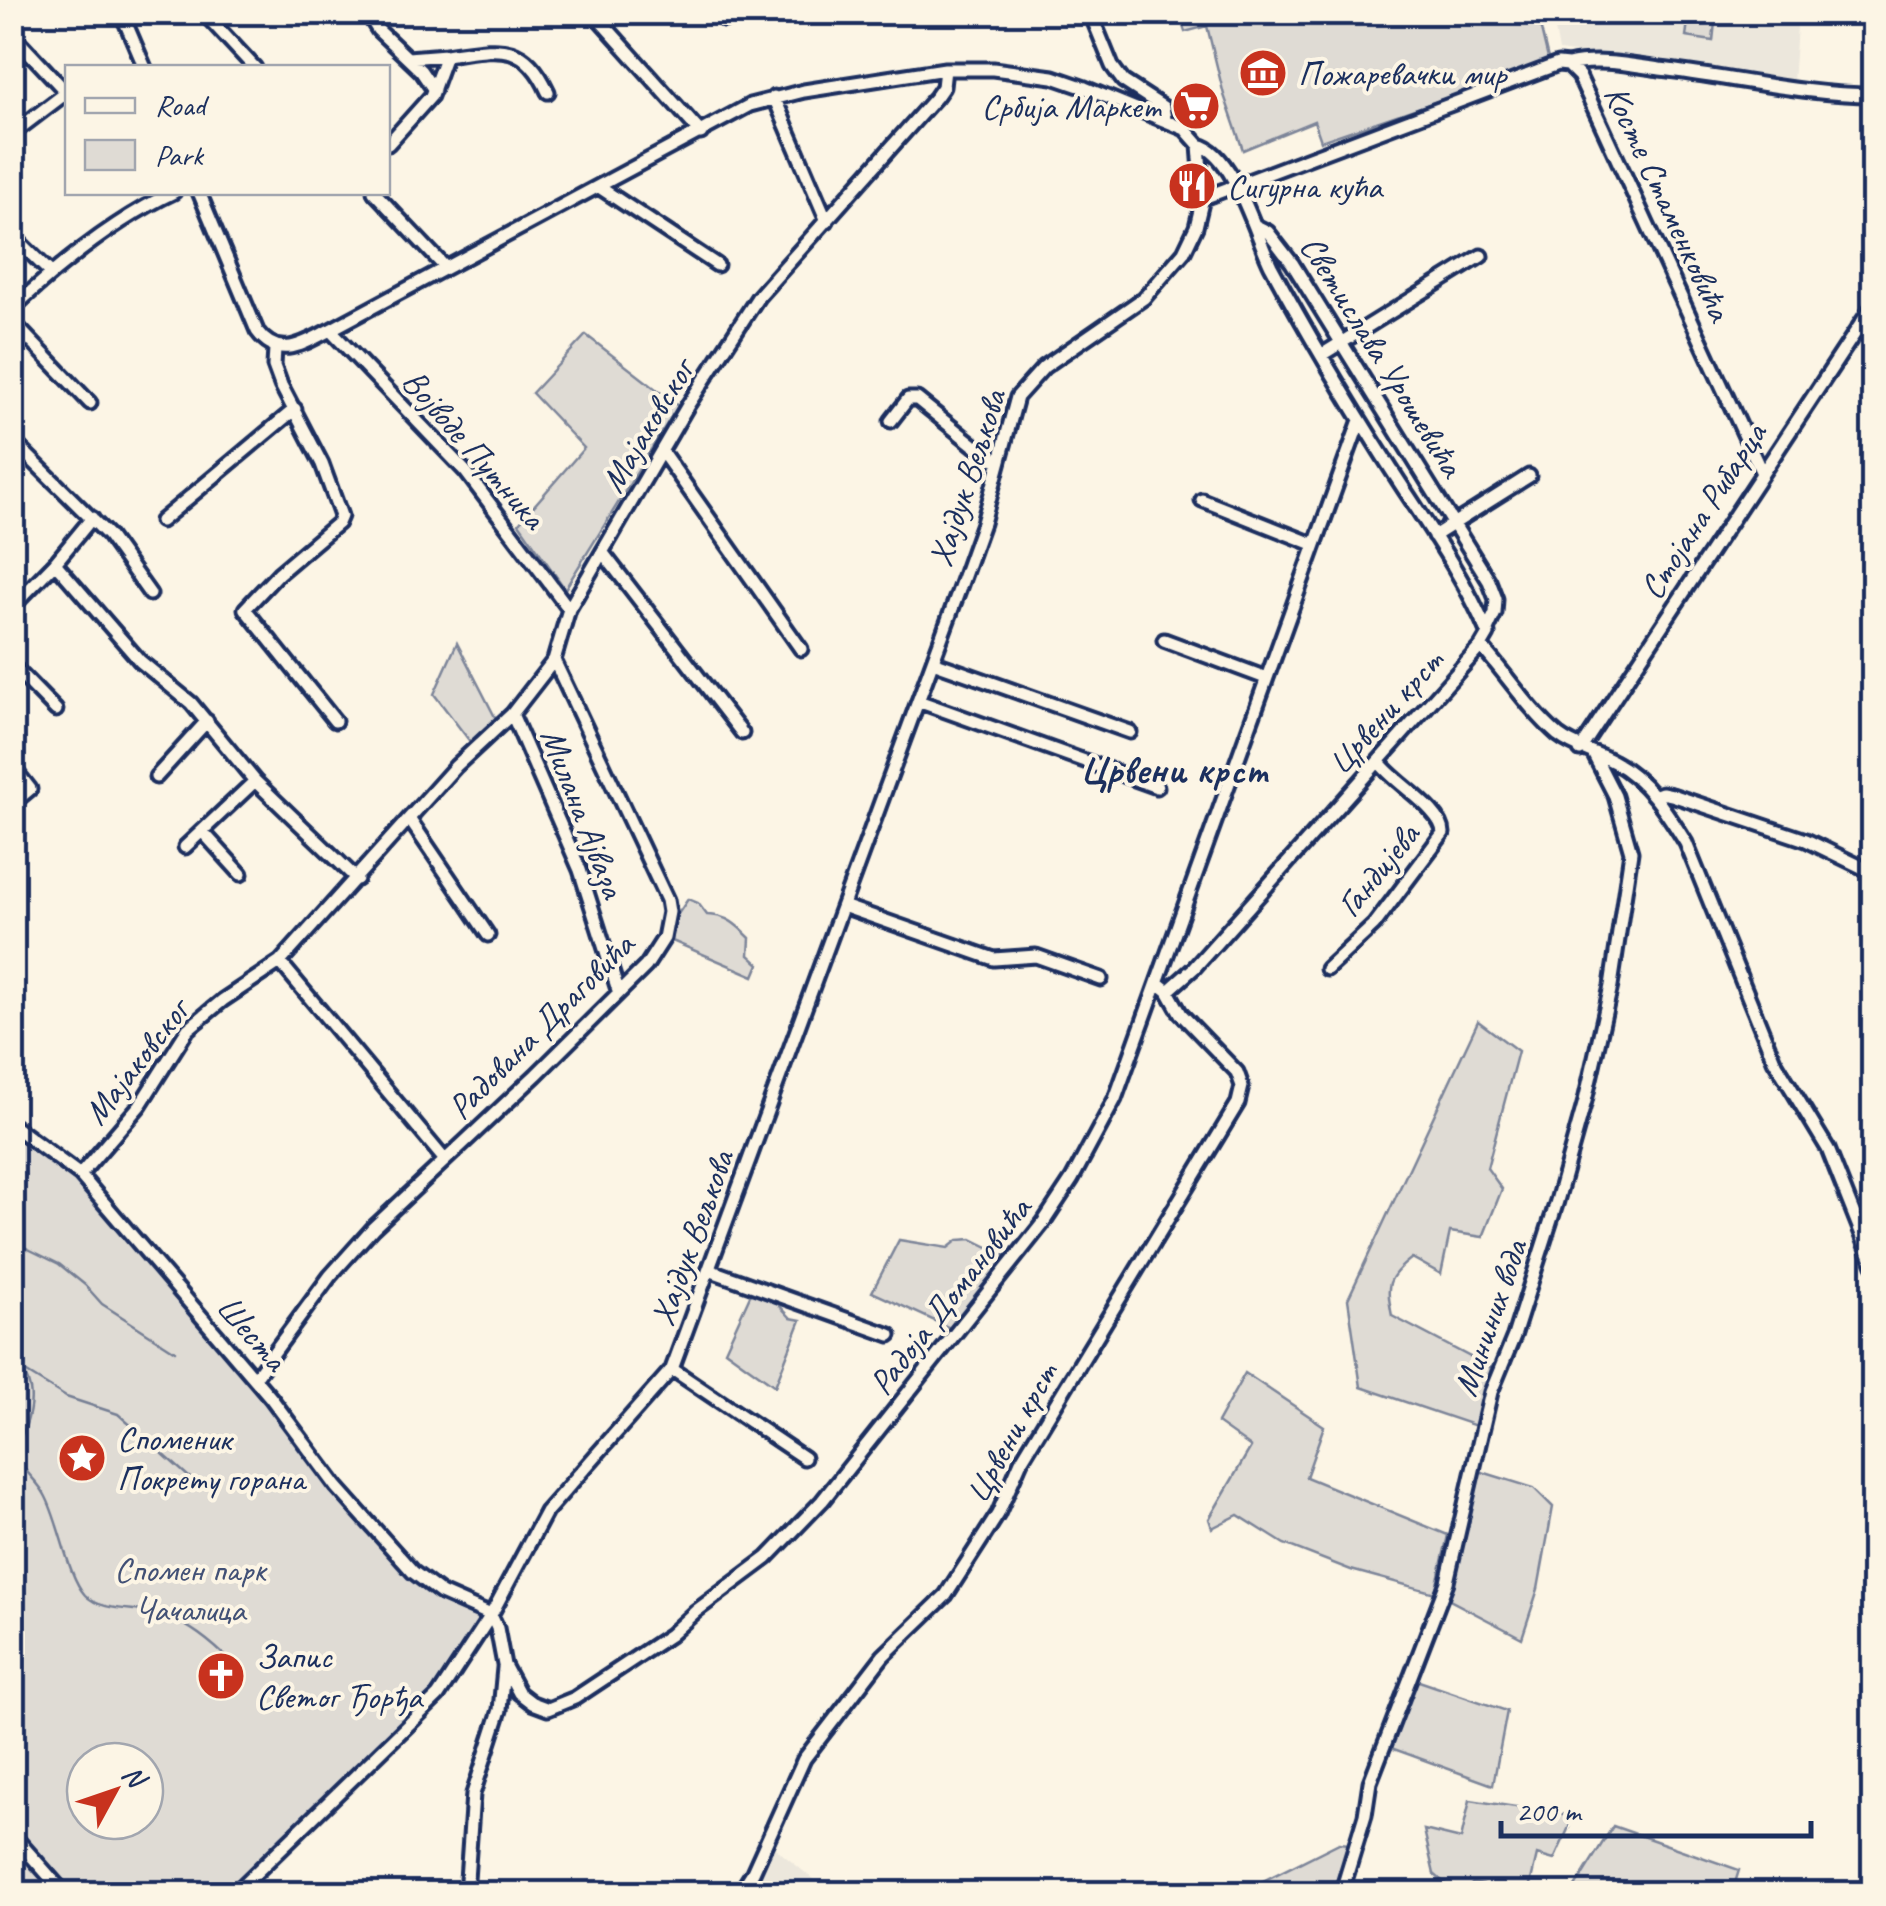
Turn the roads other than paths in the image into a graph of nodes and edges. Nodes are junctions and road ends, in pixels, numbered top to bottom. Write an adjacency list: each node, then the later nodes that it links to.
1 (121, 12): 9 (street)
2 (203, 12): 10 (street)
3 (374, 12): 8 (street)
4 (1090, 12): 19 (street)
5 (596, 17): 20 (street)
6 (12, 34): 14 (street)
7 (446, 55): 8 (street); 13 (street); 15 (street)
8 (408, 58): 13 (street)
9 (143, 65)
10 (252, 65)
11 (1568, 65): 17 (street); 24 (street, Косте Стаменковића); 51 (street, Косте Стаменковића)
12 (945, 69): 18 (street); 19 (street); 30 (street, Мајаковског)
13 (434, 90): 22 (street)
14 (65, 91)
15 (548, 92)
16 (65, 94): 21 (street)
17 (1874, 95)
18 (774, 96): 20 (street); 30 (street)
19 (1165, 119): 23 (street)
20 (701, 133): 25 (street)
21 (12, 134)
22 (390, 142)
23 (1199, 145): 24 (street, Светислава Урошевића); 29 (street, Хајдук Вељкова)
24 (1236, 183): 29 (street, Косте Стаменковића); 31 (street, Светислава Урошевића)
25 (599, 187): 34 (street); 35 (street)
26 (165, 195): 36 (street)
27 (200, 195): 42 (street)
28 (377, 195): 35 (street)
29 (1203, 198): 50 (street, Хајдук Вељкова)
30 (827, 221): 49 (street, Мајаковског)
31 (1256, 226): 41 (street, Светислава Урошевића); 43 (street, Светислава Урошевића)
32 (12, 235): 36 (street)
33 (1481, 256): 41 (street)
34 (717, 265)
35 (445, 268): 40 (street)
36 (51, 273): 38 (street)
37 (1874, 304): 51 (street, Стојана Рибарца)
38 (12, 309)
39 (12, 321): 44 (street)
40 (330, 330): 42 (street); 63 (street, Војводе Путника)
41 (1341, 343): 43 (street); 56 (street, Светислава Урошевића)
42 (275, 348): 45 (street)
43 (1323, 354): 46 (street, Светислава Урошевића)
44 (90, 404)
45 (295, 409): 55 (street); 75 (street)
46 (1360, 420): 57 (street, Светислава Урошевића); 58 (street, Радоја Домановића)
47 (892, 421): 50 (street)
48 (12, 440): 54 (street)
49 (663, 452): 59 (street, Мајаковског); 67 (street)
50 (999, 461): 69 (street, Хајдук Вељкова)
51 (1761, 471): 79 (street, Стојана Рибарца)
52 (1528, 476): 56 (street, Светислава Урошевића)
53 (1202, 500): 58 (street)
54 (92, 518): 60 (street); 61 (street)
55 (162, 520)
56 (1456, 523): 57 (street, Светислава Урошевића); 64 (street, Светислава Урошевића)
57 (1434, 536): 64 (street, Светислава Урошевића)
58 (1313, 544): 71 (street, Радоја Домановића)
59 (604, 553): 63 (street, Мајаковског); 78 (street)
60 (56, 563): 62 (street); 76 (street)
61 (150, 594)
62 (12, 606)
63 (570, 609): 68 (street, Мајаковског)
64 (1487, 630): 66 (street, Светислава Урошевића)
65 (1164, 640): 71 (street)
66 (1481, 646): 79 (street); 81 (street, Црвени крст)
67 (801, 649)
68 (554, 660): 74 (street, Мајаковског); 100 (street, Радована Драговића)
69 (933, 662): 72 (street, Хајдук Вељкова); 77 (street)
70 (12, 665): 73 (street)
71 (1266, 678): 99 (street, Радоја Домановића)
72 (918, 701): 85 (street); 94 (street, Хајдук Вељкова)
73 (56, 710)
74 (512, 714): 88 (street, Мајаковског); 100 (street, Милана Ајваза)
75 (335, 721)
76 (206, 722): 83 (street); 84 (street)
77 (1130, 732)
78 (742, 733)
79 (1580, 750): 80 (street)
80 (1594, 755): 86 (street); 117 (street, Мининих вода)
81 (1379, 762): 97 (street, Гандијева); 99 (street, Црвени крст)
82 (12, 766): 87 (street)
83 (156, 777)
84 (254, 782): 89 (street); 93 (street)
85 (1157, 787)
86 (1654, 796): 91 (street); 104 (street)
87 (12, 804)
88 (410, 820): 93 (street, Мајаковског); 95 (street)
89 (202, 831): 90 (street); 92 (street)
90 (185, 847)
91 (1874, 873)
92 (242, 874)
93 (357, 879): 96 (street, Мајаковског)
94 (843, 906): 98 (street); 105 (street, Хајдук Вељкова)
95 (488, 936)
96 (280, 962): 102 (street); 103 (street, Мајаковског)
97 (1327, 969)
98 (1101, 979)
99 (1163, 987): 111 (street, Радоја Домановића); 116 (street, Црвени крст)
100 (618, 990): 102 (street, Радована Драговића)
101 (12, 1125): 103 (street, Шеста)
102 (444, 1160): 108 (street, Радована Драговића)
103 (80, 1175): 108 (street, Шеста)
104 (1874, 1265)
105 (709, 1270): 106 (street); 107 (street, Хајдук Вељкова)
106 (890, 1335)
107 (672, 1368): 109 (street); 110 (street, Хајдук Вељкова)
108 (255, 1378): 110 (street, Шеста)
109 (804, 1458)
110 (490, 1615): 111 (street, Радоја Домановића); 114 (street, Хајдук Вељкова)
111 (504, 1664): 115 (street)
112 (12, 1834): 113 (street)
113 (64, 1894)
114 (234, 1894)
115 (466, 1894)
116 (740, 1894)
117 (1342, 1894)

